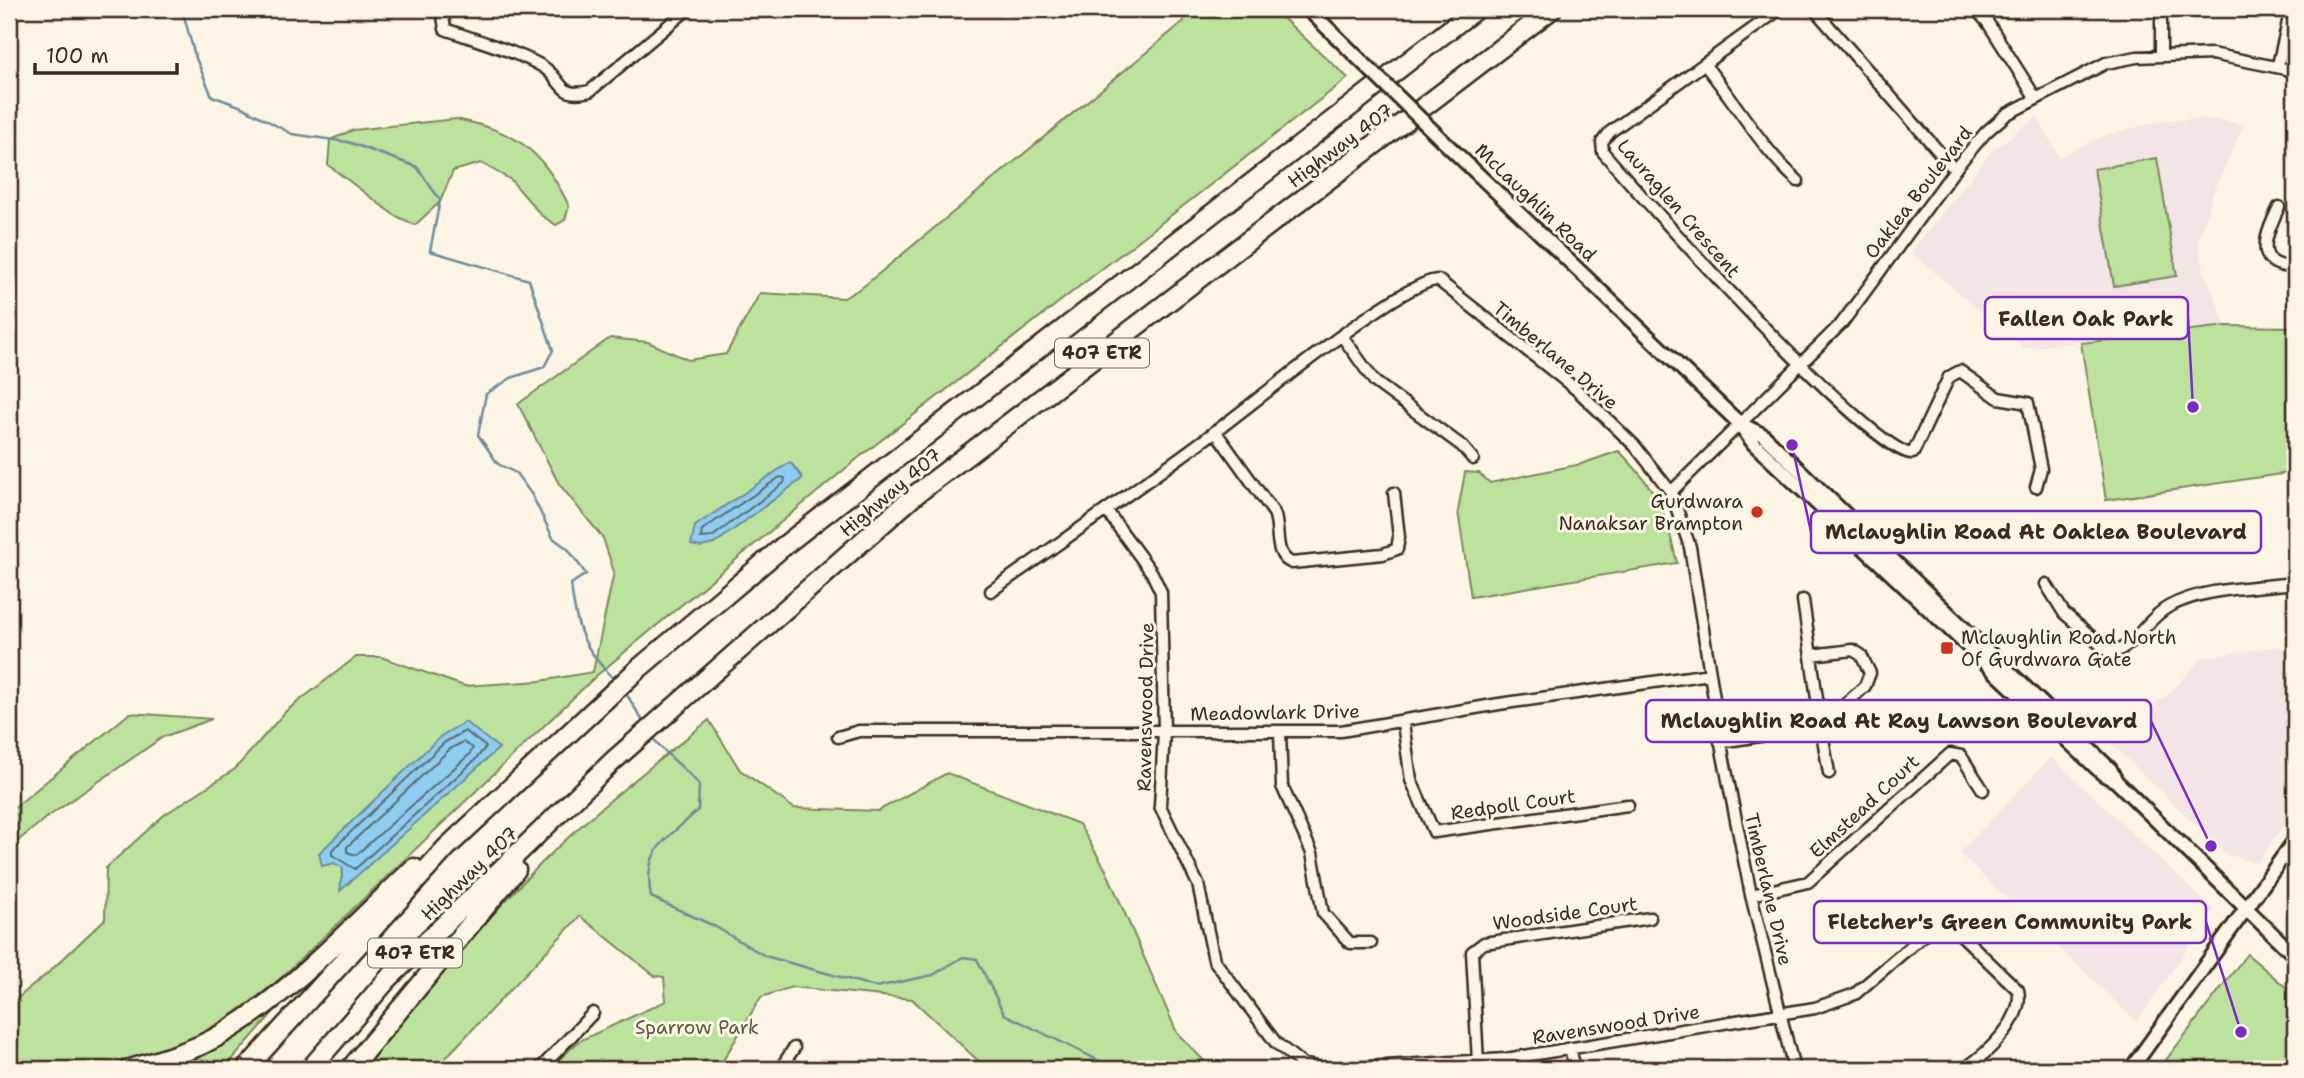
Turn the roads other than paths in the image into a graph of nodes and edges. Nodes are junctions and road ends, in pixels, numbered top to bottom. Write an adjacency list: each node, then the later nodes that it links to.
1 (443, 9): 2 (street)
2 (688, 9)
3 (1308, 9): 22 (street, McLaughlin Road, bridge)
4 (1476, 9): 46 (highway, Highway 407 / 407 ETR)
5 (1552, 9): 45 (highway, Highway 407 / 407 ETR)
6 (1780, 9): 12 (street, Lauraglen Crescent)
7 (1814, 9): 16 (street)
8 (2161, 9): 11 (street)
9 (2291, 9): 13 (street)
10 (1980, 10): 15 (street)
11 (2161, 55): 13 (street, Oaklea Boulevard); 15 (street, Oaklea Boulevard)
12 (1704, 64): 17 (street); 21 (street, Lauraglen Crescent)
13 (2278, 65): 14 (street, Oaklea Boulevard)
14 (2295, 71)
15 (2035, 97): 16 (street, Oaklea Boulevard)
16 (1954, 169): 21 (street, Oaklea Boulevard)
17 (1798, 181)
18 (2279, 207): 19 (street)
19 (2295, 267)
20 (1342, 336): 23 (street, Timberlane Drive); 24 (street); 26 (street, Timberlane Drive)
21 (1801, 362): 22 (street, Oaklea Boulevard); 25 (street)
22 (1739, 423): 26 (street, Oaklea Boulevard); 48 (street, McLaughlin Road)
23 (1216, 431): 27 (street); 28 (street, Timberlane Drive)
24 (1473, 459)
25 (2036, 487)
26 (1671, 492): 34 (street, Timberlane Drive)
27 (1394, 494)
28 (1106, 510): 31 (street, Timberlane Drive); 37 (street, Ravenswood Drive)
29 (2295, 583): 30 (street)
30 (2046, 584)
31 (991, 591)
32 (1803, 600): 33 (street)
33 (1811, 655): 36 (street); 36 (street)
34 (1710, 674): 35 (street, Meadowlark Drive); 40 (street, Timberlane Drive)
35 (1402, 723): 38 (street, Meadowlark Drive); 43 (street, Redpoll Court)
36 (1821, 727): 40 (street); 41 (street)
37 (1164, 732): 38 (street, Meadowlark Drive); 39 (street, Meadowlark Drive); 63 (street, Ravenswood Drive)
38 (1280, 732): 50 (street)
39 (838, 737)
40 (1720, 742): 47 (street, Timberlane Drive)
41 (1829, 773)
42 (1983, 790): 47 (street, Elmstead Court)
43 (1628, 805)
44 (2295, 840): 48 (street)
45 (529, 845): 59 (highway, Highway 407 / 407 ETR); 60 (highway)
46 (446, 848): 57 (highway); 58 (highway, Highway 407 / 407 ETR)
47 (1751, 895): 53 (street, Timberlane Drive)
48 (2245, 907): 51 (street, McLaughlin Road); 67 (street)
49 (1650, 918): 56 (street, Woodside Court)
50 (1371, 943)
51 (2295, 956)
52 (593, 1013): 61 (street)
53 (1781, 1016): 55 (street, Ravenswood Drive); 65 (street, Timberlane Drive); 66 (street, Ravenswood Drive)
54 (794, 1048): 62 (street)
55 (1570, 1048): 56 (street, Ravenswood Drive); 64 (street)
56 (1478, 1062): 63 (street, Ravenswood Drive)
57 (130, 1069)
58 (246, 1069)
59 (310, 1069)
60 (350, 1069)
61 (540, 1069)
62 (780, 1069)
63 (1329, 1069)
64 (1574, 1069)
65 (1794, 1069)
66 (1964, 1069)
67 (2131, 1069)

